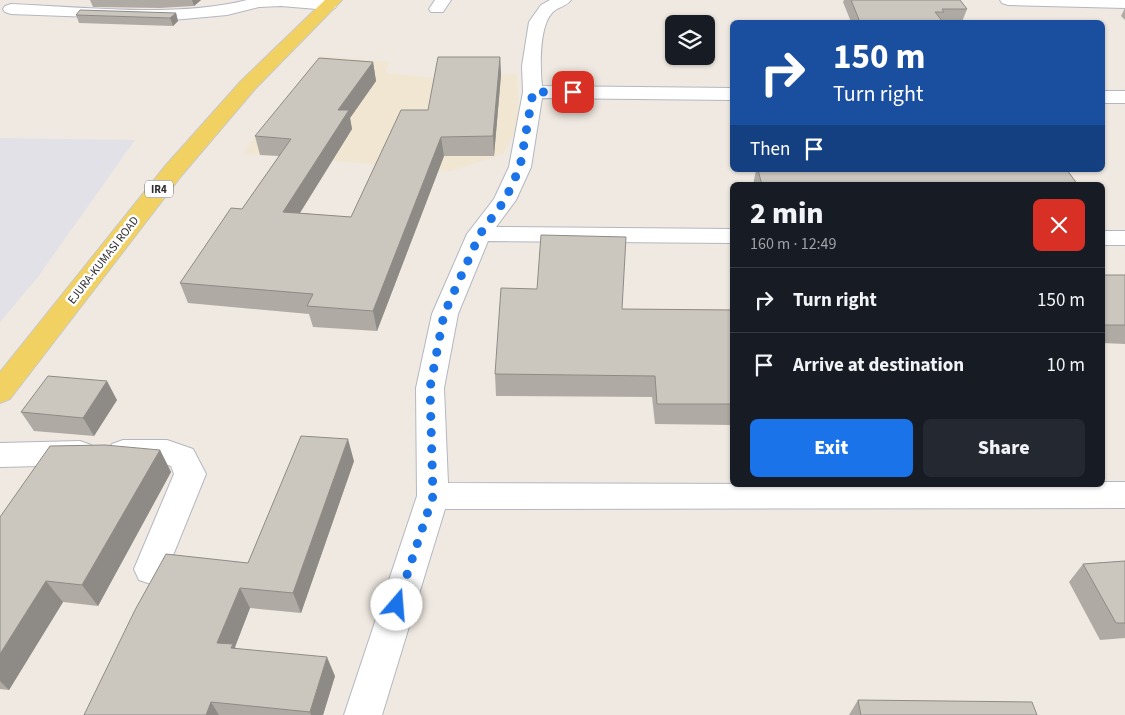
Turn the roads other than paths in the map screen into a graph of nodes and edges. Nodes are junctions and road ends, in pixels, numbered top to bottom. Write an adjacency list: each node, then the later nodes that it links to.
1 (563, 0): 6 (street)
2 (1008, 0): 4 (street)
3 (331, 3): 5 (street); 14 (main road, EJURA-KUMASI ROAD / IR4)
4 (1125, 3)
5 (11, 9)
6 (533, 92): 7 (street); 10 (street)
7 (730, 94)
8 (1105, 97): 9 (street)
9 (1125, 97)
10 (480, 234): 11 (street); 17 (street)
11 (730, 236)
12 (1105, 238): 13 (street)
13 (1125, 238)
14 (0, 392)
15 (0, 455): 18 (street)
16 (1125, 495): 17 (street)
17 (433, 496): 19 (street)
18 (151, 569)
19 (364, 715)

